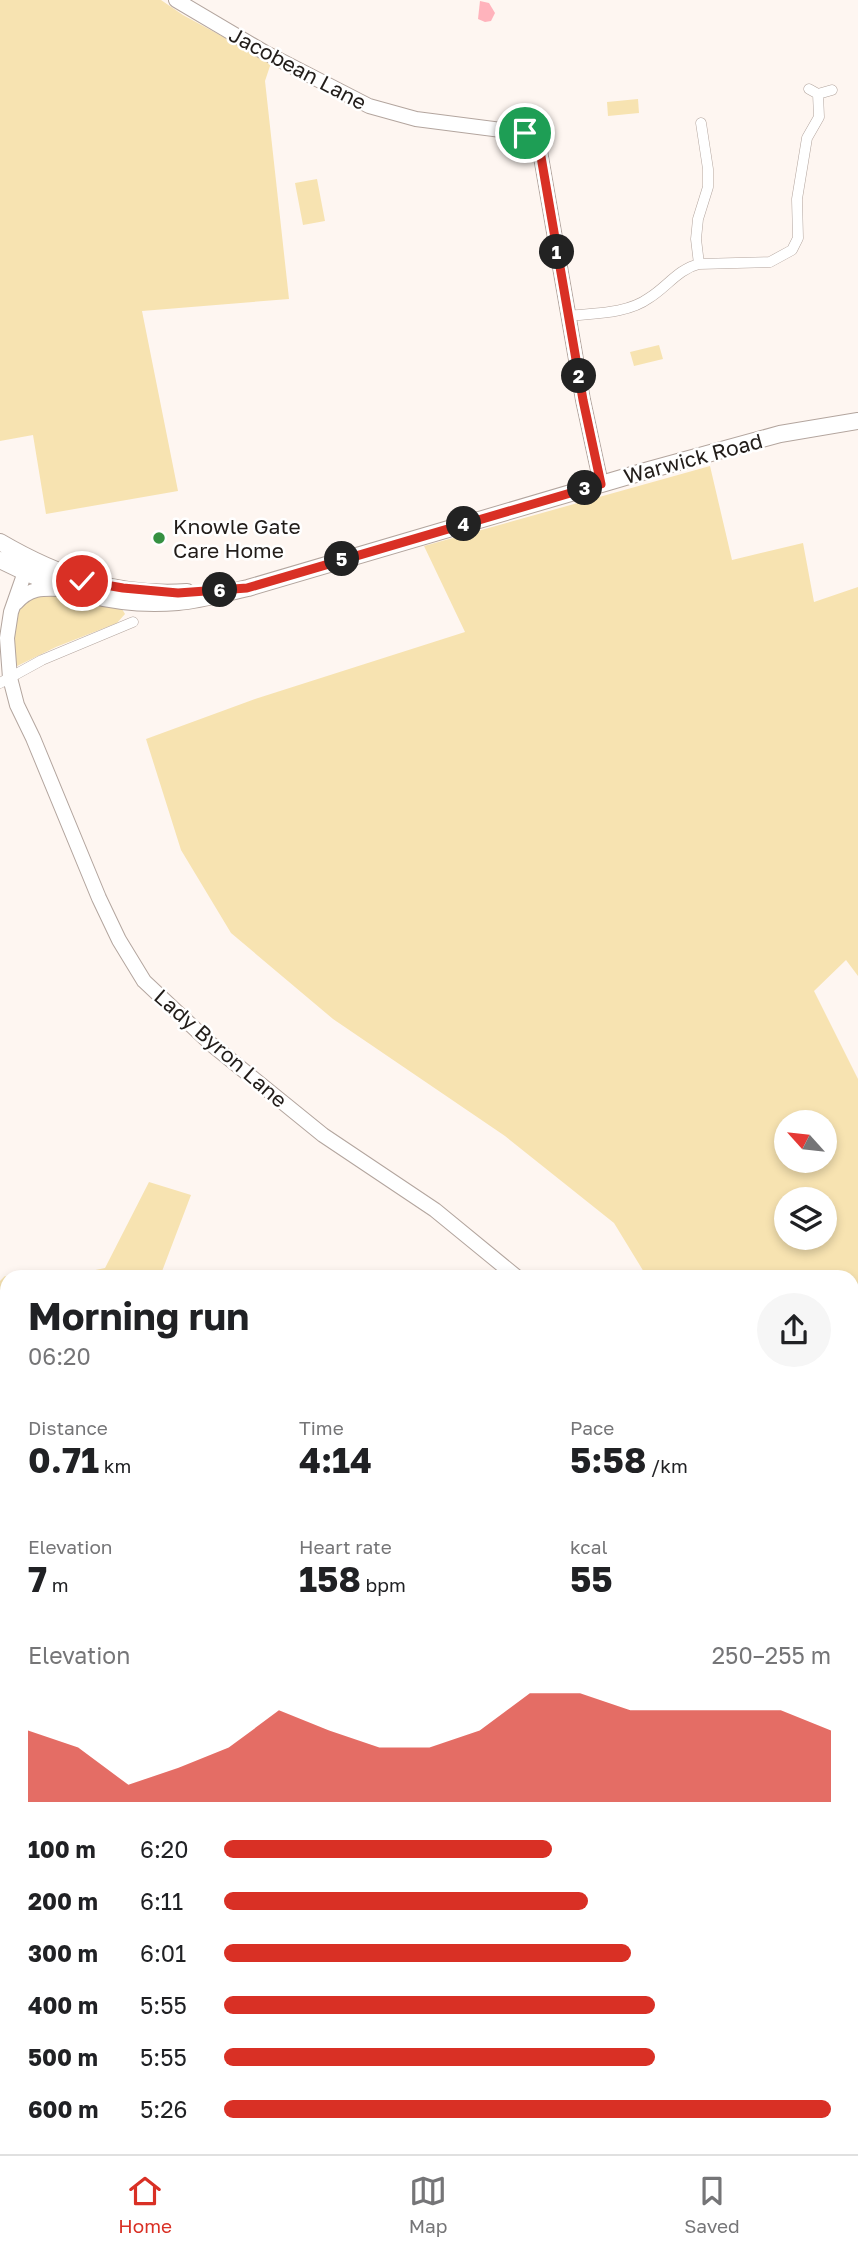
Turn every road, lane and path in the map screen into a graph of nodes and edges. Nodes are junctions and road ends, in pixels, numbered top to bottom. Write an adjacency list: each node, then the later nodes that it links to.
1 (176, 0): 5 (street, Jacobean Lane)
2 (832, 90): 4 (street)
3 (701, 123): 4 (street)
4 (699, 264): 5 (street)
5 (568, 316): 7 (street, Jacobean Lane)
6 (858, 421): 7 (main road, Warwick Road)
7 (601, 484): 10 (main road, Warwick Road)
8 (2, 552): 9 (main road); 10 (main road); 12 (street)
9 (24, 572): 11 (main road); 12 (street, Lady Byron Lane)
10 (247, 588): 11 (main road)
11 (66, 590): 12 (street)
12 (13, 607): 14 (street, Lady Byron Lane)
13 (133, 622): 14 (street)
14 (5, 681): 15 (street, Lady Byron Lane)
15 (508, 1270)

